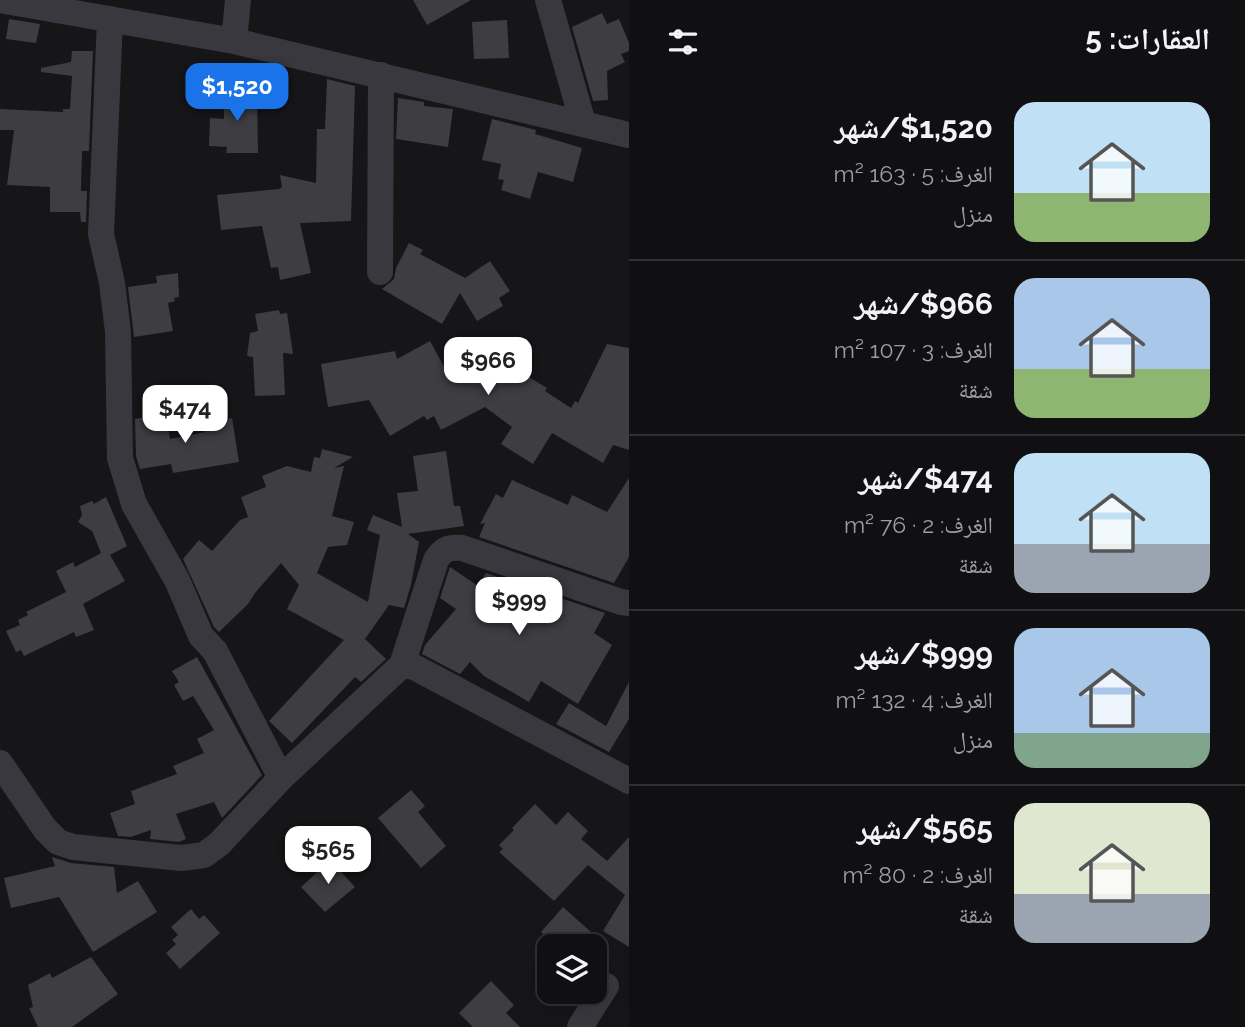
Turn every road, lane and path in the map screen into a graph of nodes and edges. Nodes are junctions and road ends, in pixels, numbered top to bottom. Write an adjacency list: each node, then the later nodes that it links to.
1 (0, 0): 4 (street)
2 (238, 0): 5 (street)
3 (548, 0): 7 (street)
4 (110, 19): 5 (street); 13 (street)
5 (234, 41): 6 (street)
6 (382, 75): 7 (street); 9 (street)
7 (583, 123): 8 (street)
8 (629, 135)
9 (380, 271)
10 (629, 603): 11 (street)
11 (401, 665): 13 (street); 14 (street)
12 (0, 763): 13 (street)
13 (281, 778)
14 (629, 781)
15 (594, 1004): 16 (street)
16 (580, 1027)

